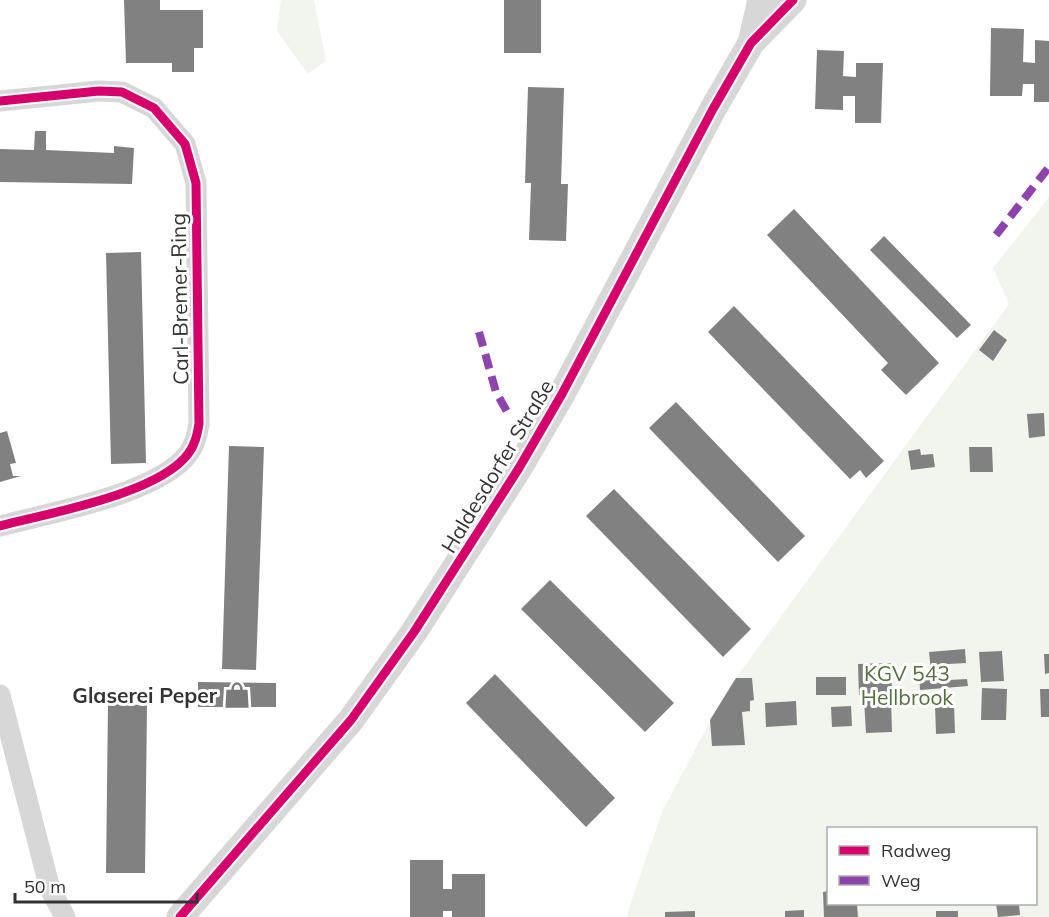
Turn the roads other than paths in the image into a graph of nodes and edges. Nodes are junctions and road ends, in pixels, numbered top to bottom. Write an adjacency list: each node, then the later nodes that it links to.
1 (761, 0): 3 (street, Haldesdorfer Straße)
2 (793, 0): 3 (street, Haldesdorfer Straße)
3 (751, 44): 8 (street, Haldesdorfer Straße)
4 (0, 101): 5 (street, Carl-Bremer-Ring)
5 (0, 526)
6 (0, 695): 7 (street)
7 (65, 917)
8 (180, 917)

